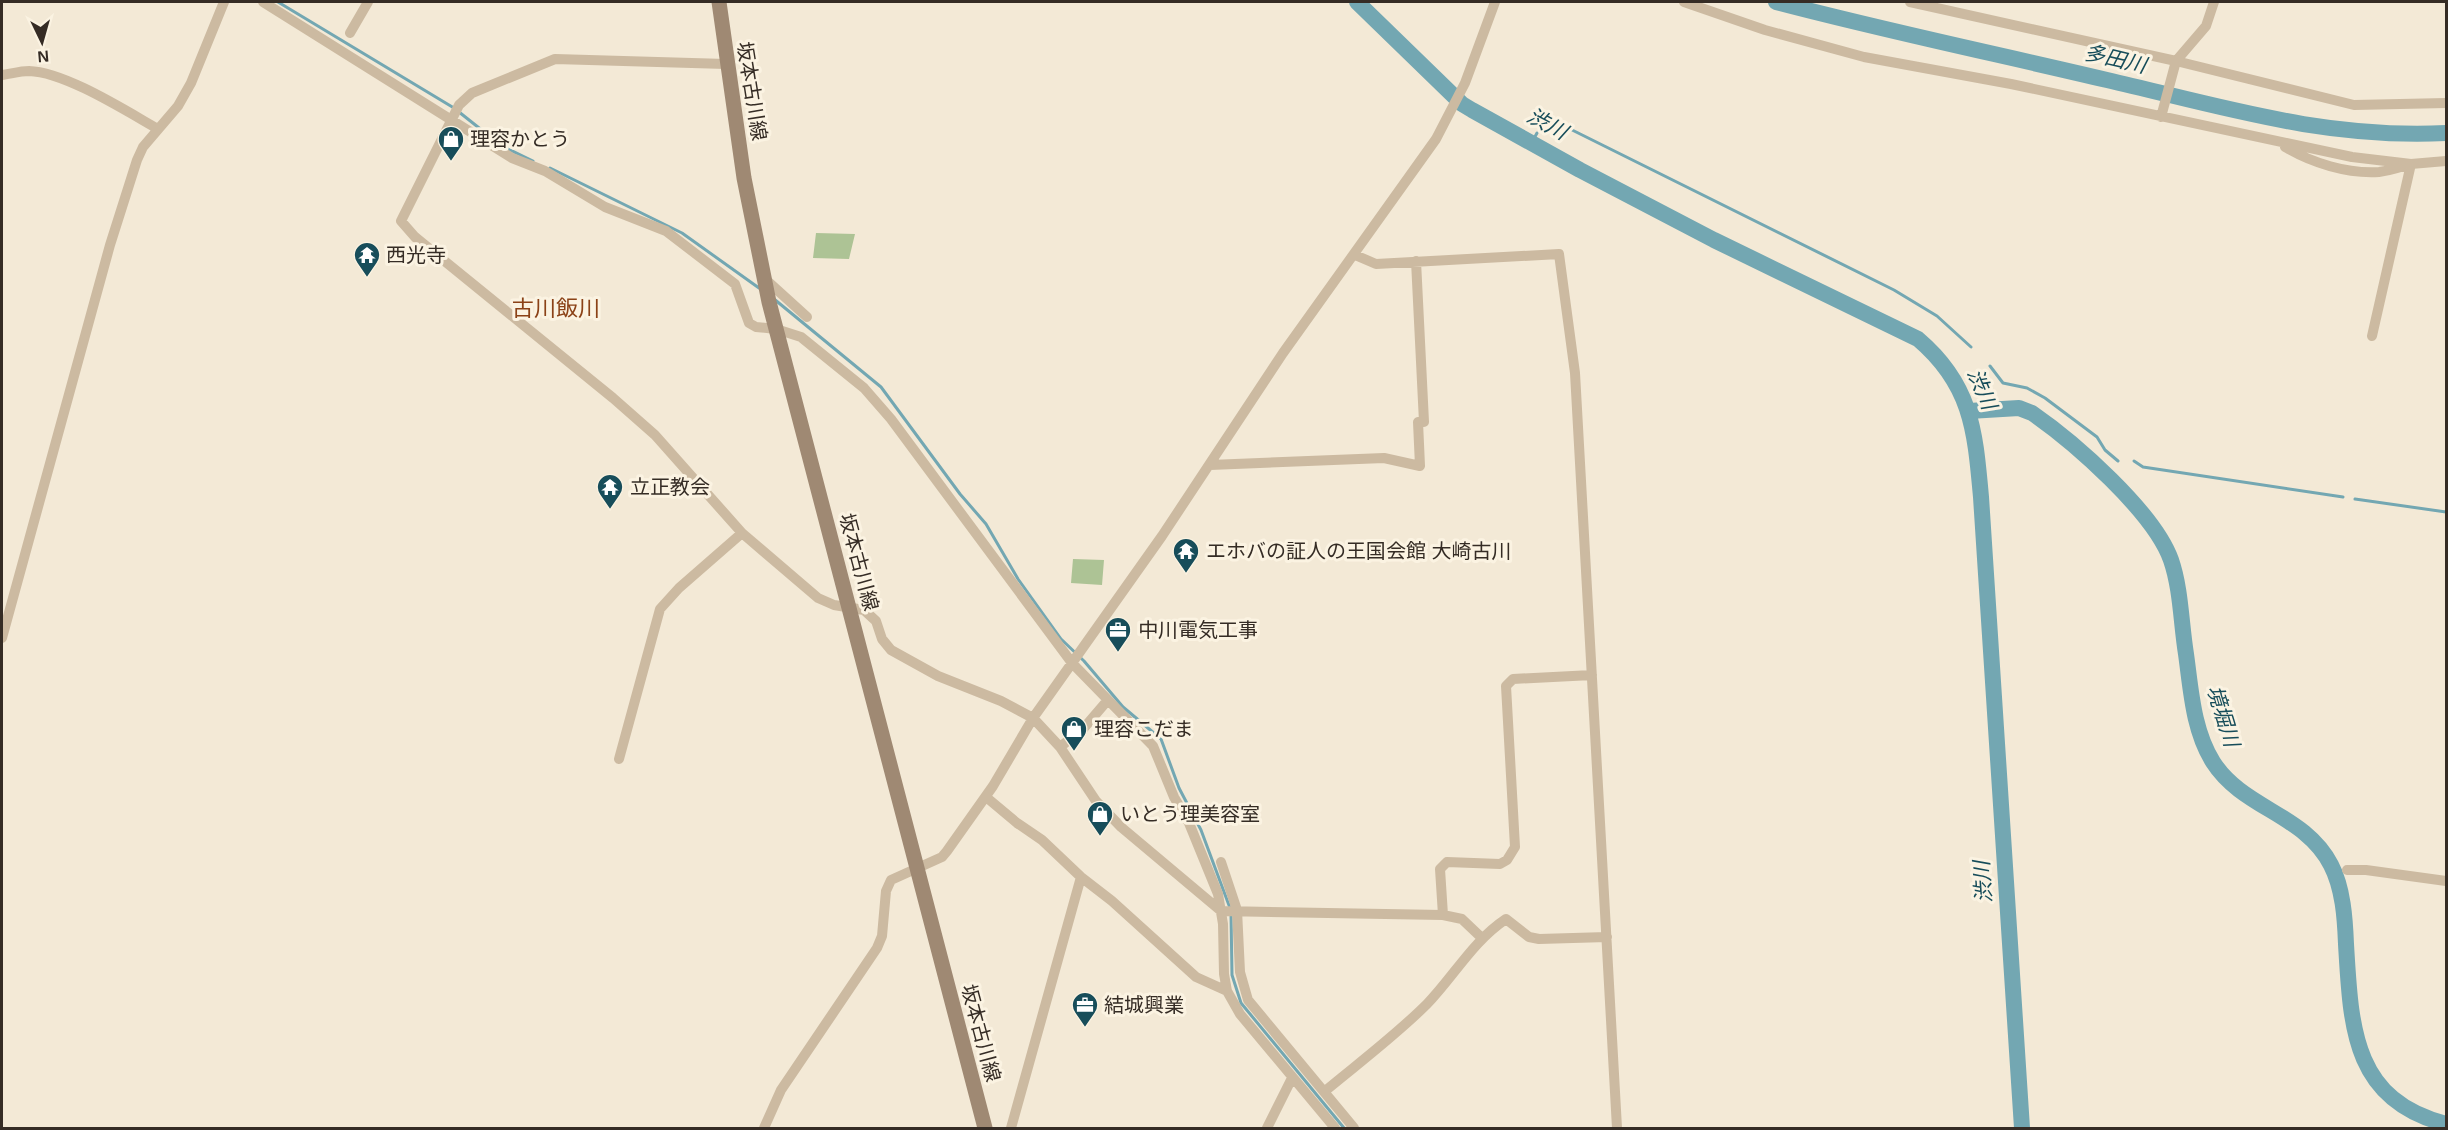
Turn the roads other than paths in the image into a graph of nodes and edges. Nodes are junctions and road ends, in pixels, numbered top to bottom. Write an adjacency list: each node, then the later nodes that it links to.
1 (224, 2): 17 (street)
2 (262, 2): 16 (street)
3 (368, 2): 10 (street)
4 (718, 2): 11 (main road, 坂本古川線)
5 (1496, 2): 20 (street)
6 (1684, 2): 15 (street)
7 (1910, 2): 9 (street)
8 (2214, 2): 12 (street)
9 (1944, 6): 12 (street)
10 (350, 33)
11 (726, 64): 16 (street); 22 (main road, 坂本古川線)
12 (2175, 64): 14 (street); 15 (street)
13 (2, 75): 17 (street)
14 (2446, 103)
15 (2162, 115): 19 (street)
16 (452, 119): 24 (street); 27 (street)
17 (158, 129): 29 (street)
18 (2446, 161): 19 (street)
19 (2411, 164): 25 (street)
20 (1354, 255): 21 (street); 26 (street)
21 (1416, 261): 26 (street); 31 (street)
22 (764, 279): 23 (street); 24 (main road, 坂本古川線)
23 (807, 317)
24 (776, 329): 28 (main road, 坂本古川線); 30 (street)
25 (2372, 336)
26 (1210, 465): 30 (street)
27 (742, 533): 28 (street); 35 (street)
28 (849, 609): 33 (street); 38 (main road, 坂本古川線)
29 (2, 638)
30 (1073, 661): 32 (street); 33 (street)
31 (1592, 675): 43 (street); 44 (street)
32 (1107, 701): 34 (street); 42 (street)
33 (1033, 718): 34 (street); 36 (street)
34 (1060, 747): 42 (street)
35 (619, 759)
36 (986, 797): 38 (street); 40 (street)
37 (1221, 862): 42 (street)
38 (917, 867): 49 (street); 50 (main road, 坂本古川線)
39 (2347, 870): 41 (street)
40 (1081, 877): 46 (street); 51 (street)
41 (2446, 881)
42 (1229, 911): 43 (street); 46 (street); 47 (street)
43 (1443, 915): 45 (street)
44 (1607, 937): 45 (street); 55 (street)
45 (1482, 938): 48 (street)
46 (1227, 991): 47 (street)
47 (1299, 1075): 48 (street); 52 (street); 53 (street)
48 (1325, 1091): 54 (street)
49 (764, 1128)
50 (984, 1128)
51 (1011, 1128)
52 (1267, 1128)
53 (1335, 1128)
54 (1354, 1128)
55 (1617, 1128)

